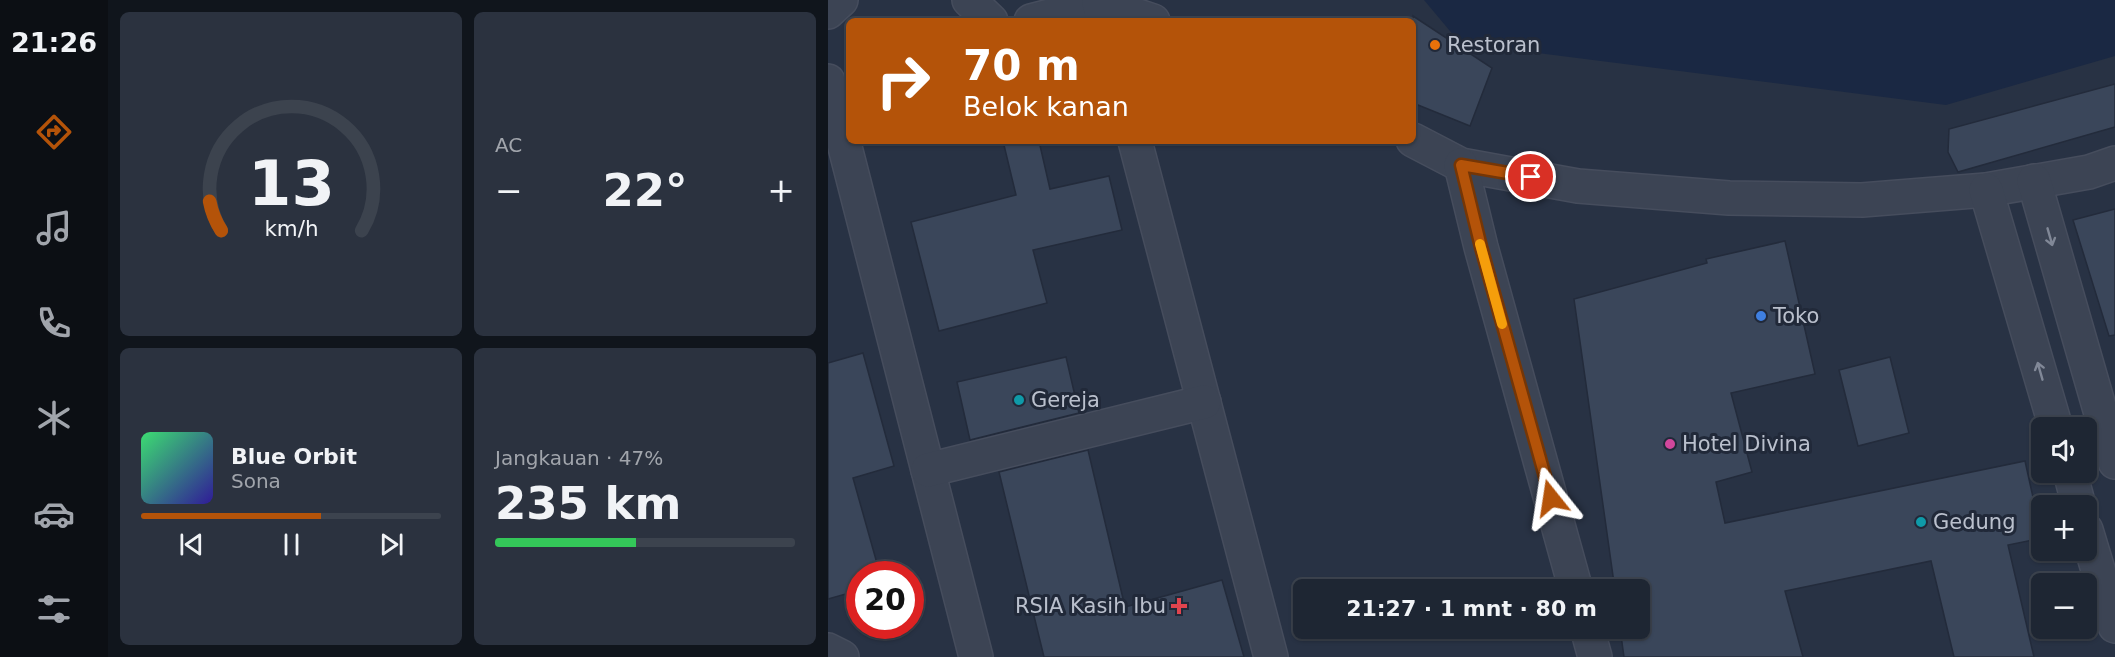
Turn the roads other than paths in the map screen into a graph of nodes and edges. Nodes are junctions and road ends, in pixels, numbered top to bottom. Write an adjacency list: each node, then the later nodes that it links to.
1 (841, 0): 3 (street)
2 (969, 0): 5 (street)
3 (828, 12)
4 (1101, 12): 6 (street); 7 (street)
5 (988, 18)
6 (1054, 18)
7 (1136, 18)
8 (846, 68): 9 (street)
9 (828, 72)
10 (828, 81): 20 (street)
11 (1416, 142): 14 (street)
12 (1136, 144): 17 (street)
13 (2115, 163): 15 (street)
14 (1461, 165): 16 (street); 22 (street)
15 (2034, 181): 16 (street); 19 (street, one-way to 19)
16 (1986, 190): 18 (street, one-way to 16)
17 (1204, 402): 20 (street); 28 (street)
18 (2053, 417)
19 (2115, 462)
20 (928, 470): 27 (street)
21 (2095, 561): 23 (street)
22 (1573, 579)
23 (2115, 627)
24 (1590, 639): 29 (street)
25 (828, 650): 26 (street)
26 (842, 657)
27 (976, 657)
28 (1272, 657)
29 (1595, 657)

